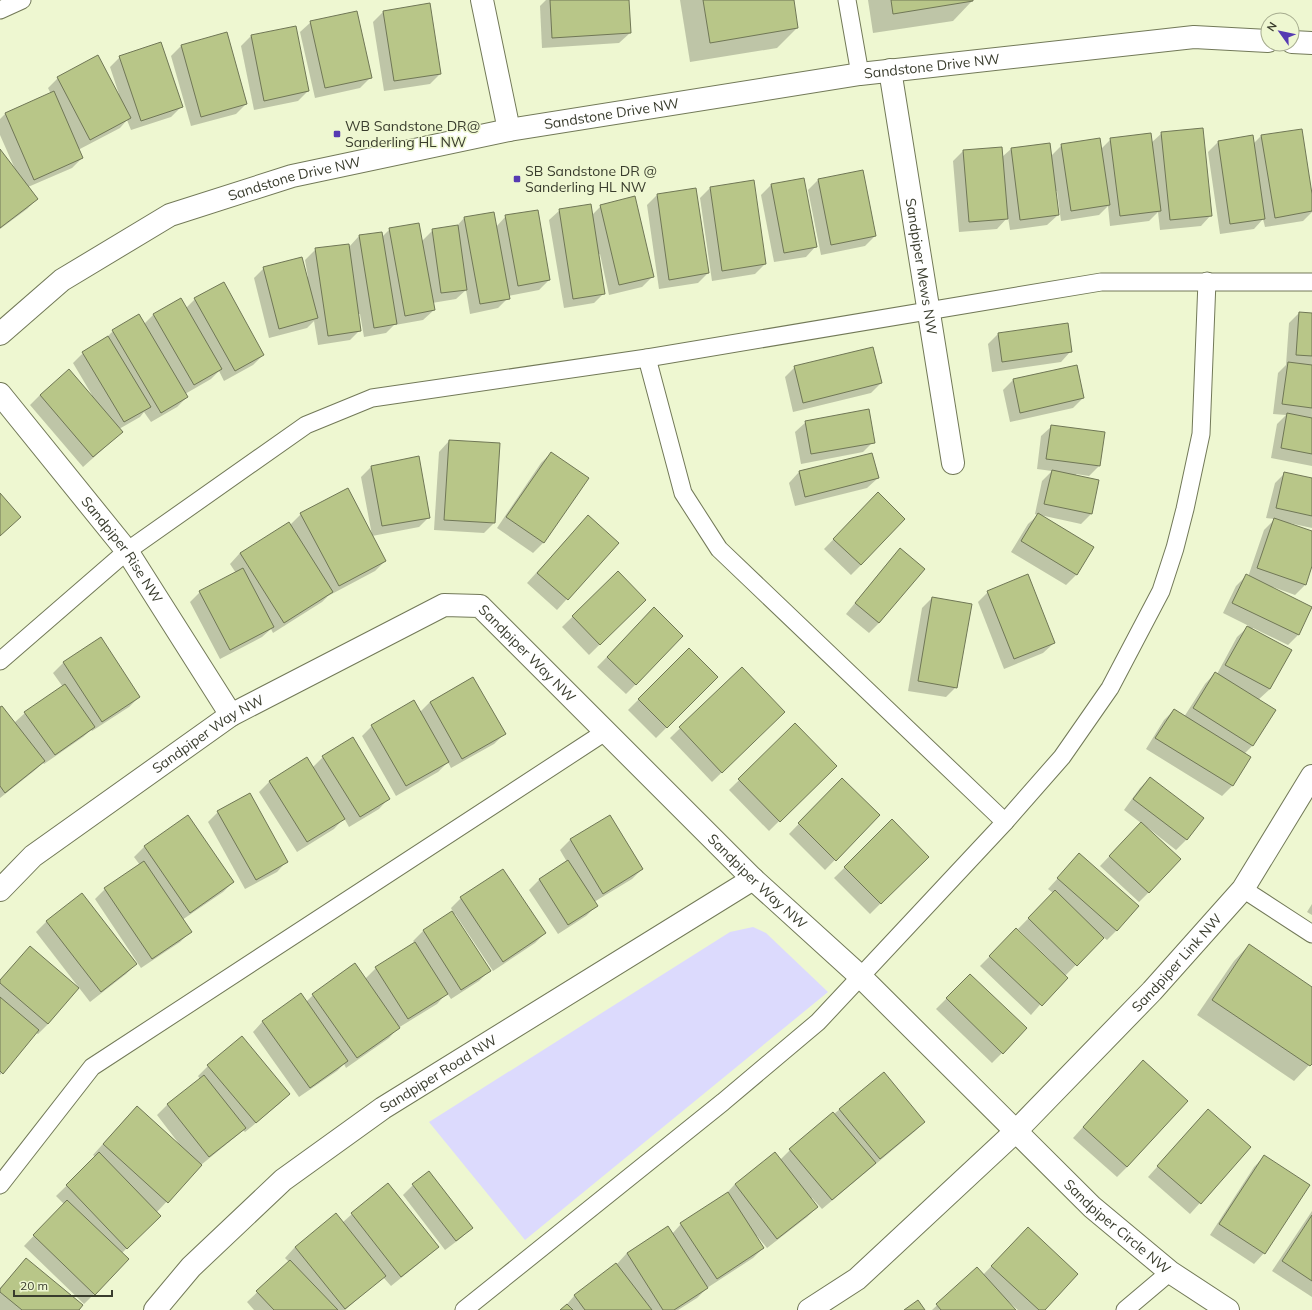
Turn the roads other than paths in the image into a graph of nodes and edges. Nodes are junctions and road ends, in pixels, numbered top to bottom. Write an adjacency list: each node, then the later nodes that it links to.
1 (22, 0): 4 (lane)
2 (482, 0): 10 (street)
3 (847, 0): 9 (lane)
4 (0, 10)
5 (1260, 41): 8 (street, Sandstone Drive NW)
6 (1300, 42): 7 (street)
7 (1312, 43)
8 (890, 70): 9 (street, Sandstone Drive NW); 13 (street, Sandpiper Mews NW)
9 (860, 74): 10 (street, Sandstone Drive NW)
10 (509, 130): 14 (street, Sandstone Drive NW)
11 (1207, 281): 12 (lane); 13 (lane); 23 (lane)
12 (1312, 282)
13 (929, 310): 15 (lane); 17 (street, Sandpiper Mews NW)
14 (0, 334)
15 (647, 358): 18 (lane); 23 (lane)
16 (0, 394): 18 (street, Sandpiper Rise NW)
17 (953, 463)
18 (128, 551): 19 (lane); 20 (street, Sandpiper Rise NW)
19 (0, 661)
20 (231, 715): 21 (street, Sandpiper Way NW); 26 (street, Sandpiper Way NW)
21 (605, 732): 24 (street, Sandpiper Way NW); 30 (lane)
22 (1312, 776): 25 (street, Sandpiper Link NW)
23 (1005, 822): 28 (lane)
24 (753, 879): 28 (street, Sandpiper Way NW); 32 (street, Sandpiper Road NW)
25 (1243, 889): 27 (lane); 29 (street, Sandpiper Link NW)
26 (0, 890)
27 (1312, 934)
28 (861, 977): 29 (street, Sandpiper Circle NW); 33 (lane)
29 (1016, 1131): 31 (street, Sandpiper Circle NW); 34 (street)
30 (0, 1185)
31 (1170, 1272): 35 (lane); 36 (street, Sandpiper Circle NW)
32 (155, 1310)
33 (464, 1310)
34 (809, 1310)
35 (1125, 1310)
36 (1228, 1310)

